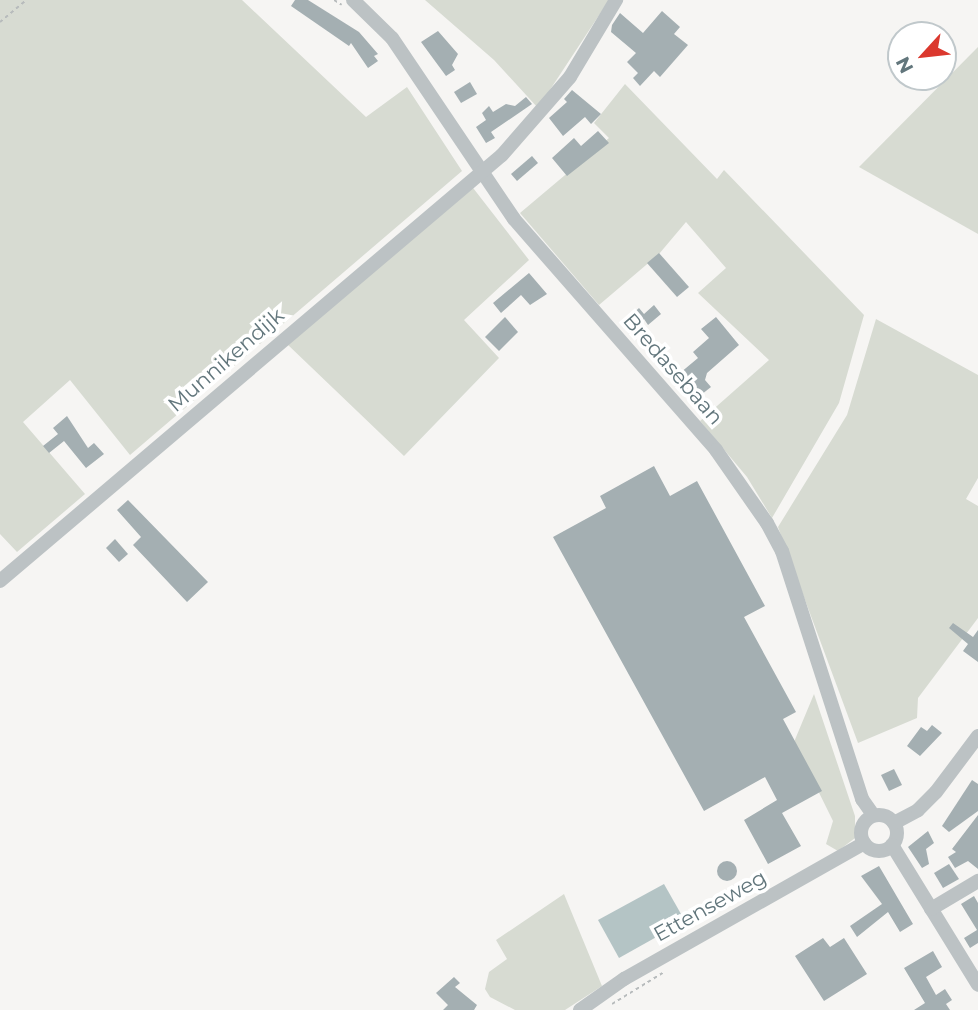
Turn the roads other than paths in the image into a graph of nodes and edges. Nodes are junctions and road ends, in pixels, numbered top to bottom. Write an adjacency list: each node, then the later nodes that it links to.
1 (352, 0): 3 (street, Bredasebaan)
2 (616, 0): 3 (street, Munnikendijk)
3 (479, 172): 4 (street, Munnikendijk); 6 (street, Bredasebaan)
4 (0, 581)
5 (978, 736): 7 (street)
6 (873, 815): 7 (street); 8 (street)
7 (894, 823): 9 (street)
8 (864, 843): 9 (street); 13 (street, Ettenseweg)
9 (892, 845): 11 (street)
10 (978, 881): 11 (street)
11 (932, 908): 12 (street)
12 (978, 985)
13 (580, 1010)

